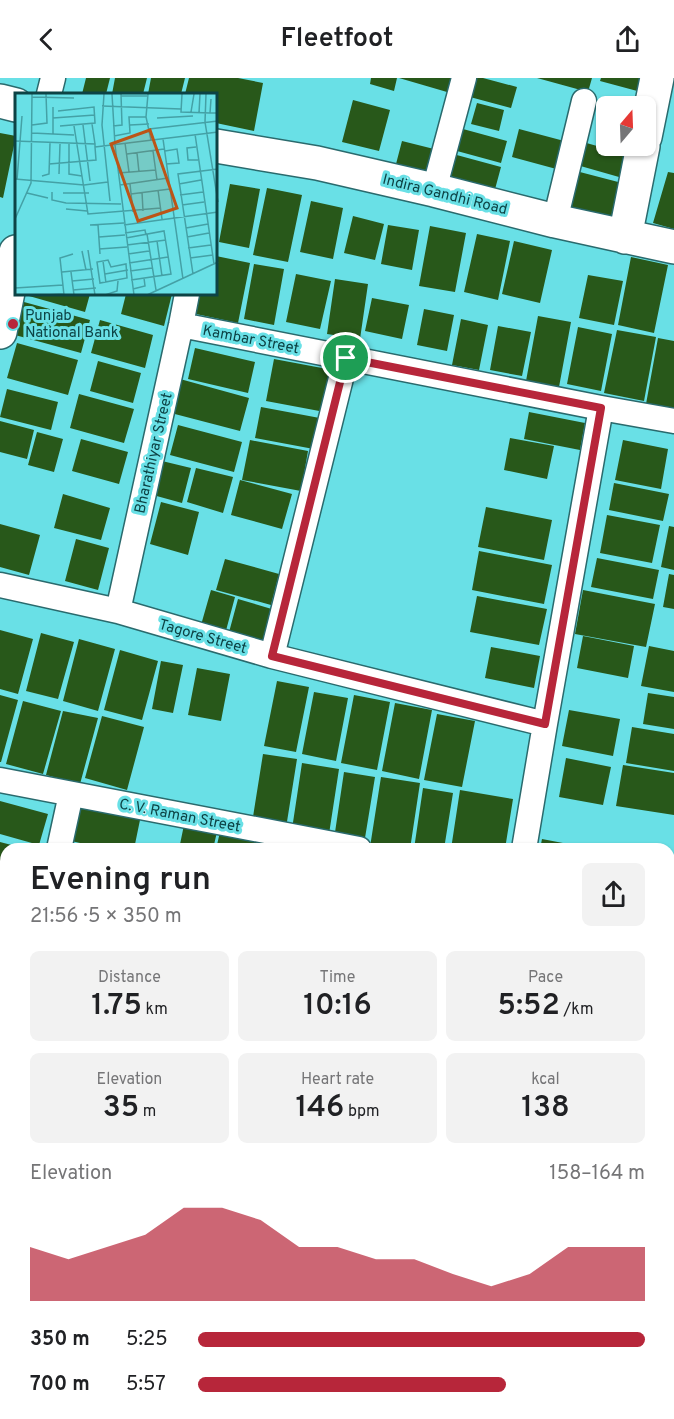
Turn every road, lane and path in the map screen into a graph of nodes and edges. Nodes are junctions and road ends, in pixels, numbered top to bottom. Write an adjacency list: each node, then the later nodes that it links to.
1 (53, 78): 4 (street)
2 (464, 78): 11 (street)
3 (657, 78): 5 (street)
4 (50, 93)
5 (653, 96)
6 (0, 101): 8 (street)
7 (584, 101): 12 (street)
8 (15, 105)
9 (218, 146): 11 (street, Indira Gandhi Road)
10 (641, 156): 13 (street)
11 (434, 190): 12 (street, Indira Gandhi Road)
12 (555, 221): 13 (street, Indira Gandhi Road)
13 (625, 237): 14 (street, Indira Gandhi Road)
14 (674, 247)
15 (15, 257): 18 (street)
16 (187, 296): 17 (street, Bharathiyar Street)
17 (181, 326): 19 (street, Kambar Street); 23 (street, Bharathiyar Street)
18 (0, 332)
19 (346, 358): 20 (street, Kambar Street); 24 (street)
20 (601, 408): 21 (street, Kambar Street); 25 (street)
21 (674, 421)
22 (0, 585): 23 (street, Tagore Street)
23 (118, 611): 24 (street, Tagore Street)
24 (272, 656): 25 (street, Tagore Street)
25 (545, 724): 30 (street)
26 (0, 780): 27 (street, C. V. Raman Street)
27 (71, 794): 28 (street); 29 (street, C. V. Raman Street)
28 (60, 843)
29 (328, 843)
30 (525, 843)

